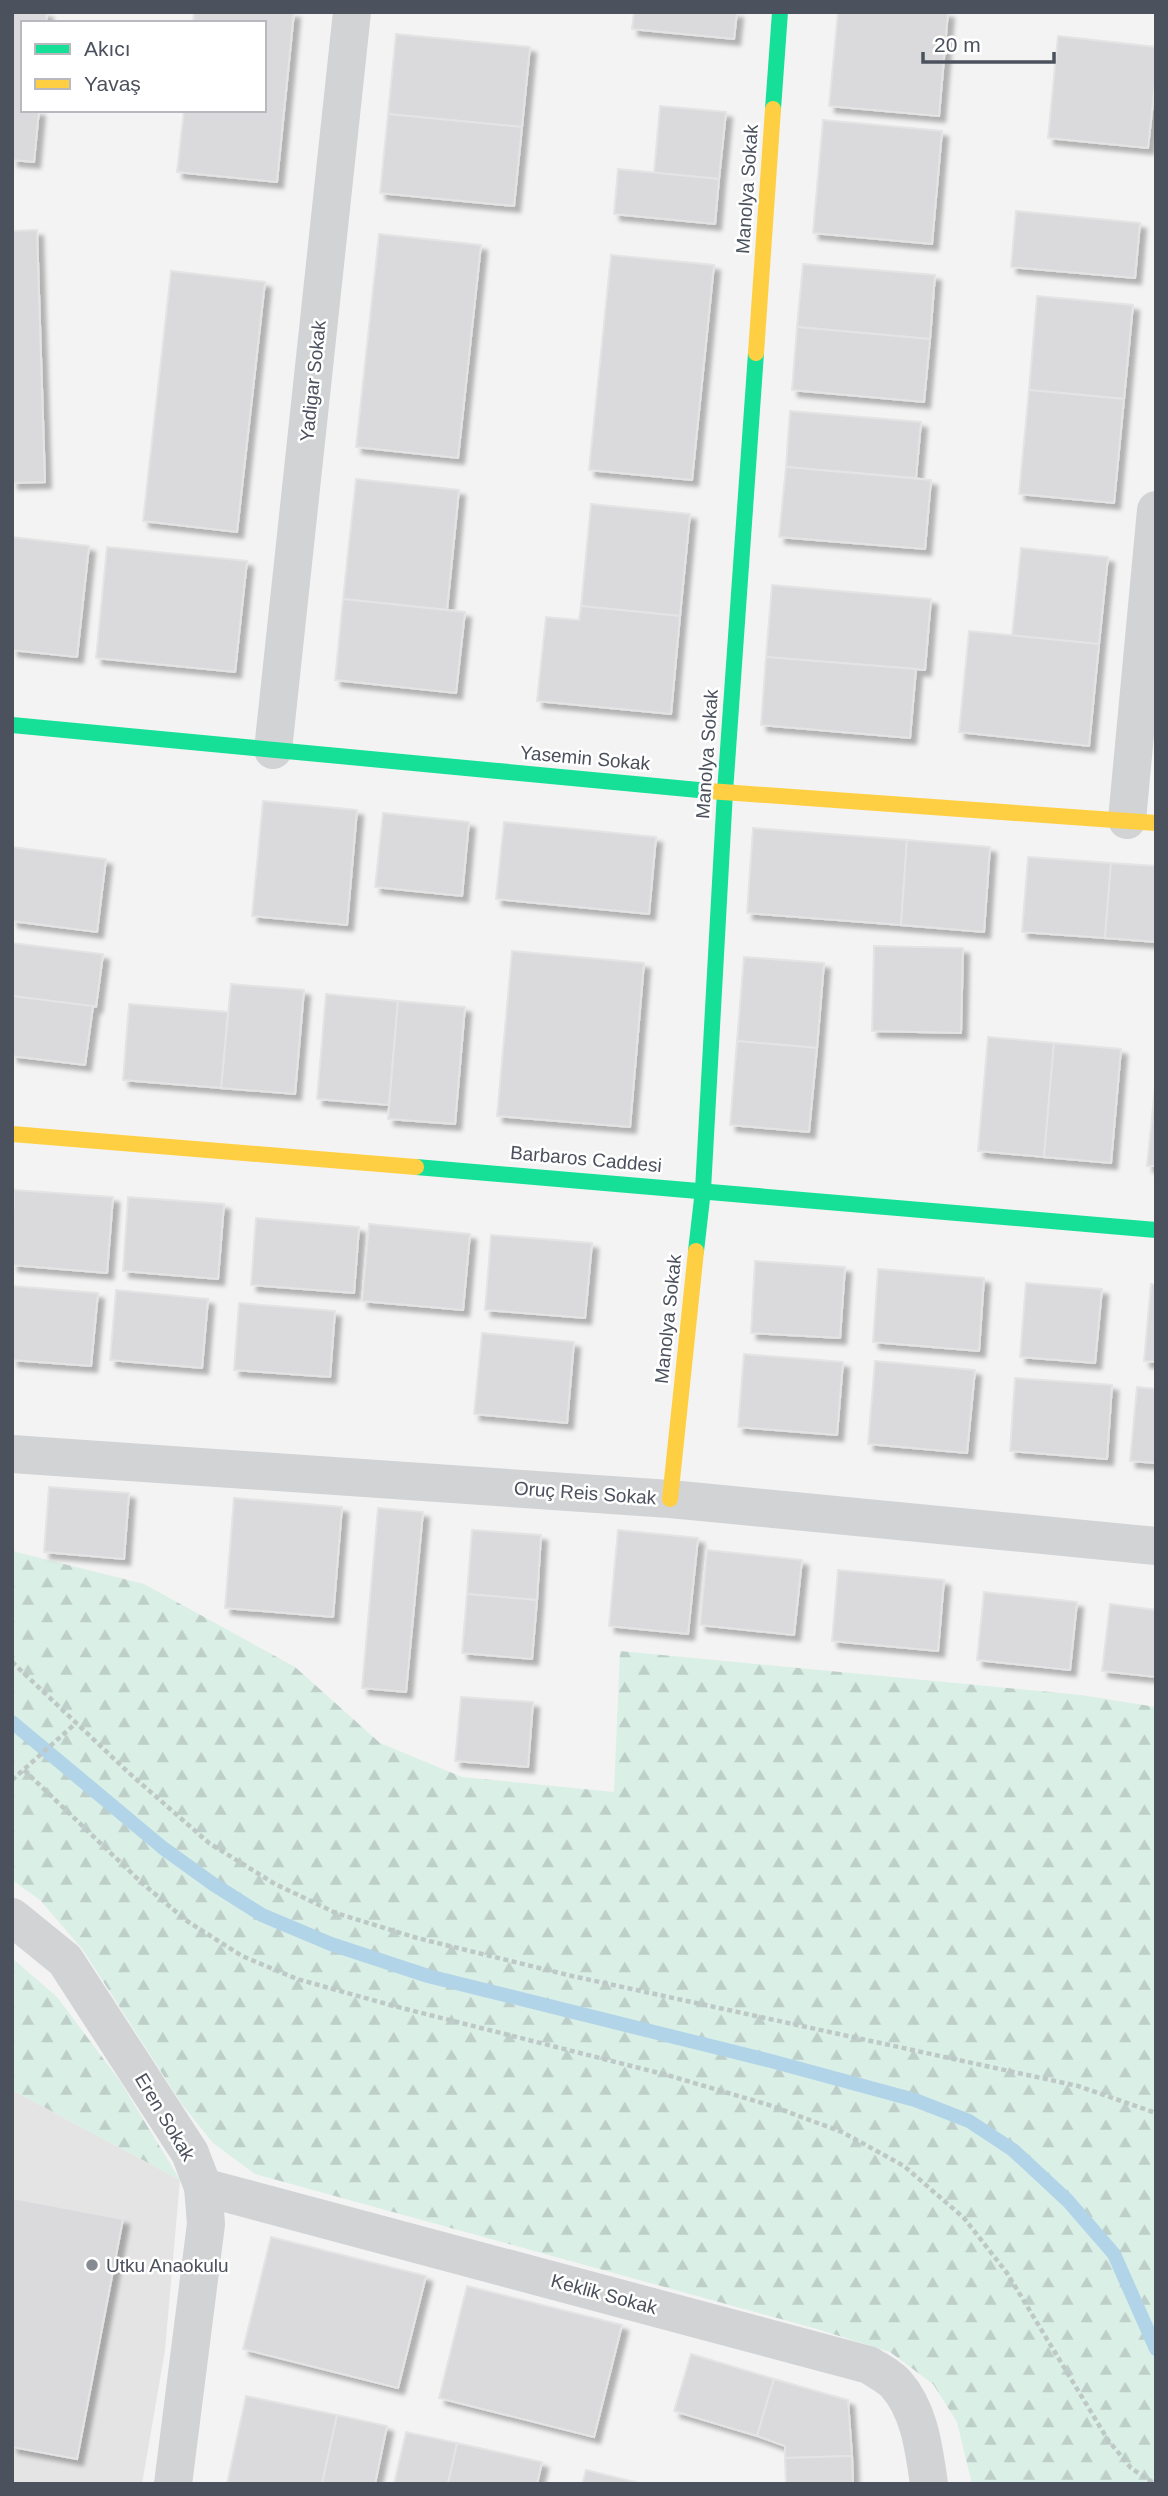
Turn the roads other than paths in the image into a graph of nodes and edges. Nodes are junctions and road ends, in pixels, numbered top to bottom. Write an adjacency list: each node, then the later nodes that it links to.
1 (352, 12): 5 (street, Yadigar Sokak)
2 (780, 12): 6 (street, Manolya Sokak)
3 (1156, 510): 7 (street)
4 (12, 725): 5 (street, Yasemin Sokak)
5 (274, 750): 6 (street, Yasemin Sokak)
6 (725, 792): 7 (street, Yasemin Sokak); 9 (street, Manolya Sokak)
7 (1141, 821)
8 (12, 1134): 9 (street, Barbaros Caddesi)
9 (703, 1190): 10 (street, Barbaros Caddesi); 12 (street, Manolya Sokak)
10 (1156, 1230)
11 (12, 1454): 12 (street, Oruç Reis Sokak)
12 (670, 1499): 13 (street, Oruç Reis Sokak)
13 (1156, 1546)
14 (12, 1917): 15 (street, Eren Sokak)
15 (203, 2187): 16 (street, Eren Sokak); 17 (street, Keklik Sokak)
16 (173, 2484)
17 (929, 2484)

